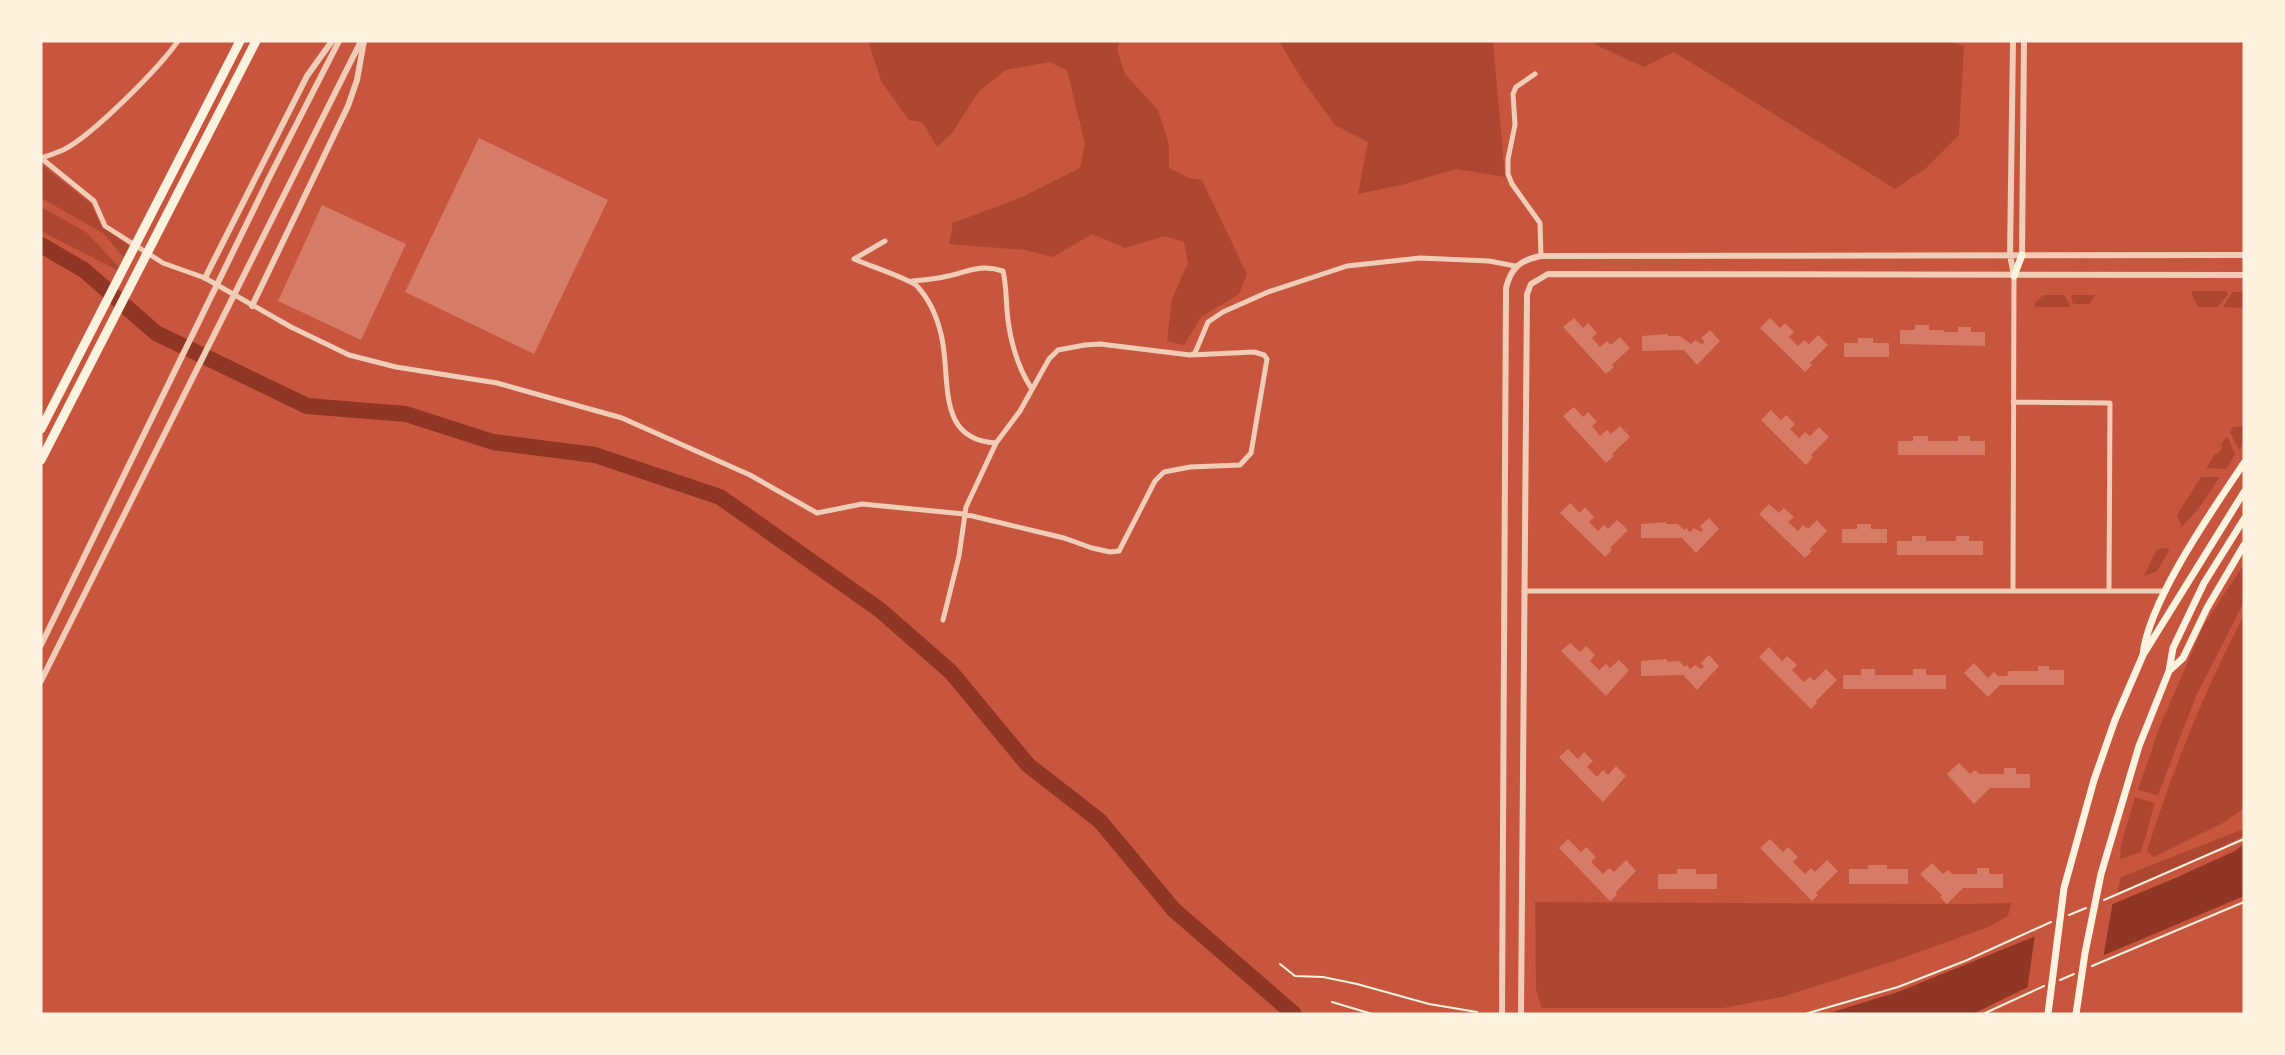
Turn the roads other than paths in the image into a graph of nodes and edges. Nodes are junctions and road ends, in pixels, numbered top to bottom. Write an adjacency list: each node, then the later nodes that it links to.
1 (178, 41): 10 (street)
2 (240, 41): 25 (highway)
3 (256, 41): 27 (highway)
4 (332, 41): 19 (street)
5 (339, 41): 38 (street)
6 (362, 41): 21 (street); 41 (street)
7 (2013, 41): 14 (street)
8 (2024, 41): 12 (street)
9 (1535, 74): 13 (street)
10 (41, 158): 19 (street)
11 (885, 241): 20 (street)
12 (2022, 255): 14 (street); 15 (street); 18 (main road)
13 (1541, 256): 14 (street); 16 (street)
14 (2010, 256): 18 (street)
15 (2244, 256)
16 (1515, 266): 22 (street); 43 (street)
17 (2244, 274): 18 (street)
18 (2014, 276): 24 (street); 34 (street)
19 (205, 278): 21 (street)
20 (912, 281): 23 (street); 26 (street)
21 (252, 306): 30 (street)
22 (1190, 354): 23 (street); 30 (street)
23 (1032, 389): 26 (street)
24 (2013, 402): 33 (street); 35 (street)
25 (41, 429)
26 (996, 443): 30 (street)
27 (41, 460)
28 (2244, 463): 36 (main road)
29 (2244, 492): 39 (main road)
30 (964, 514): 37 (street)
31 (2244, 519): 40 (main road)
32 (2244, 545): 40 (main road)
33 (2013, 590): 34 (street); 35 (street)
34 (1524, 591): 44 (street)
35 (2109, 591): 36 (street)
36 (2166, 591): 39 (main road)
37 (943, 620)
38 (41, 645)
39 (2143, 655): 42 (main road)
40 (2169, 671): 45 (main road)
41 (41, 680)
42 (2048, 1011)
43 (1502, 1014)
44 (1521, 1014)
45 (2076, 1014)

